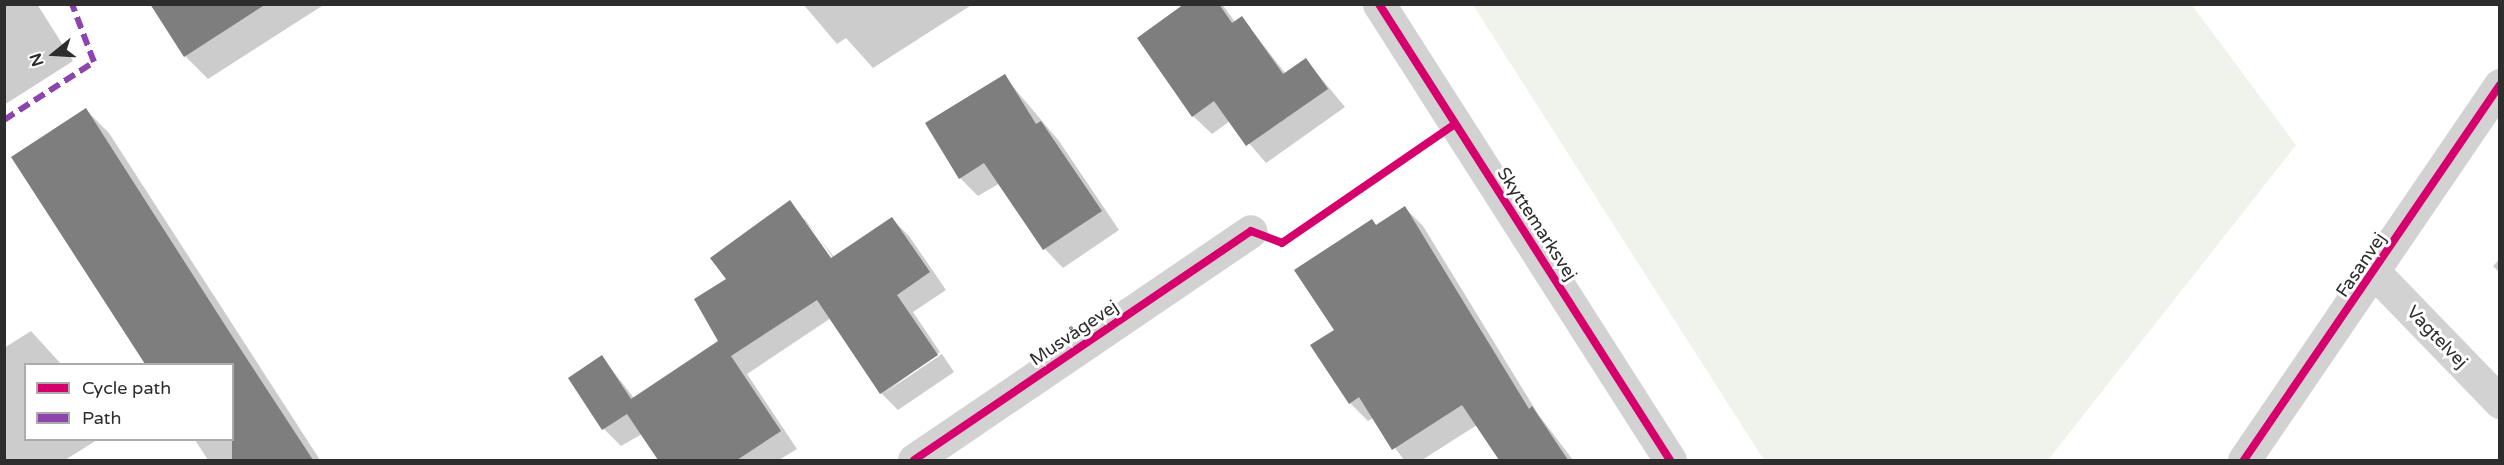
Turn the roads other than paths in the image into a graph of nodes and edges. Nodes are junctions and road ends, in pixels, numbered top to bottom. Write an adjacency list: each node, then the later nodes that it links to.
1 (1379, 4): 7 (street, Skyttemarksvej)
2 (2499, 85): 4 (street, Fasanvej)
3 (1251, 231): 6 (street, Musvågevej)
4 (2375, 273): 5 (street, Vagtelvej); 8 (street, Fasanvej)
5 (2499, 402)
6 (914, 460)
7 (1670, 460)
8 (2244, 460)

